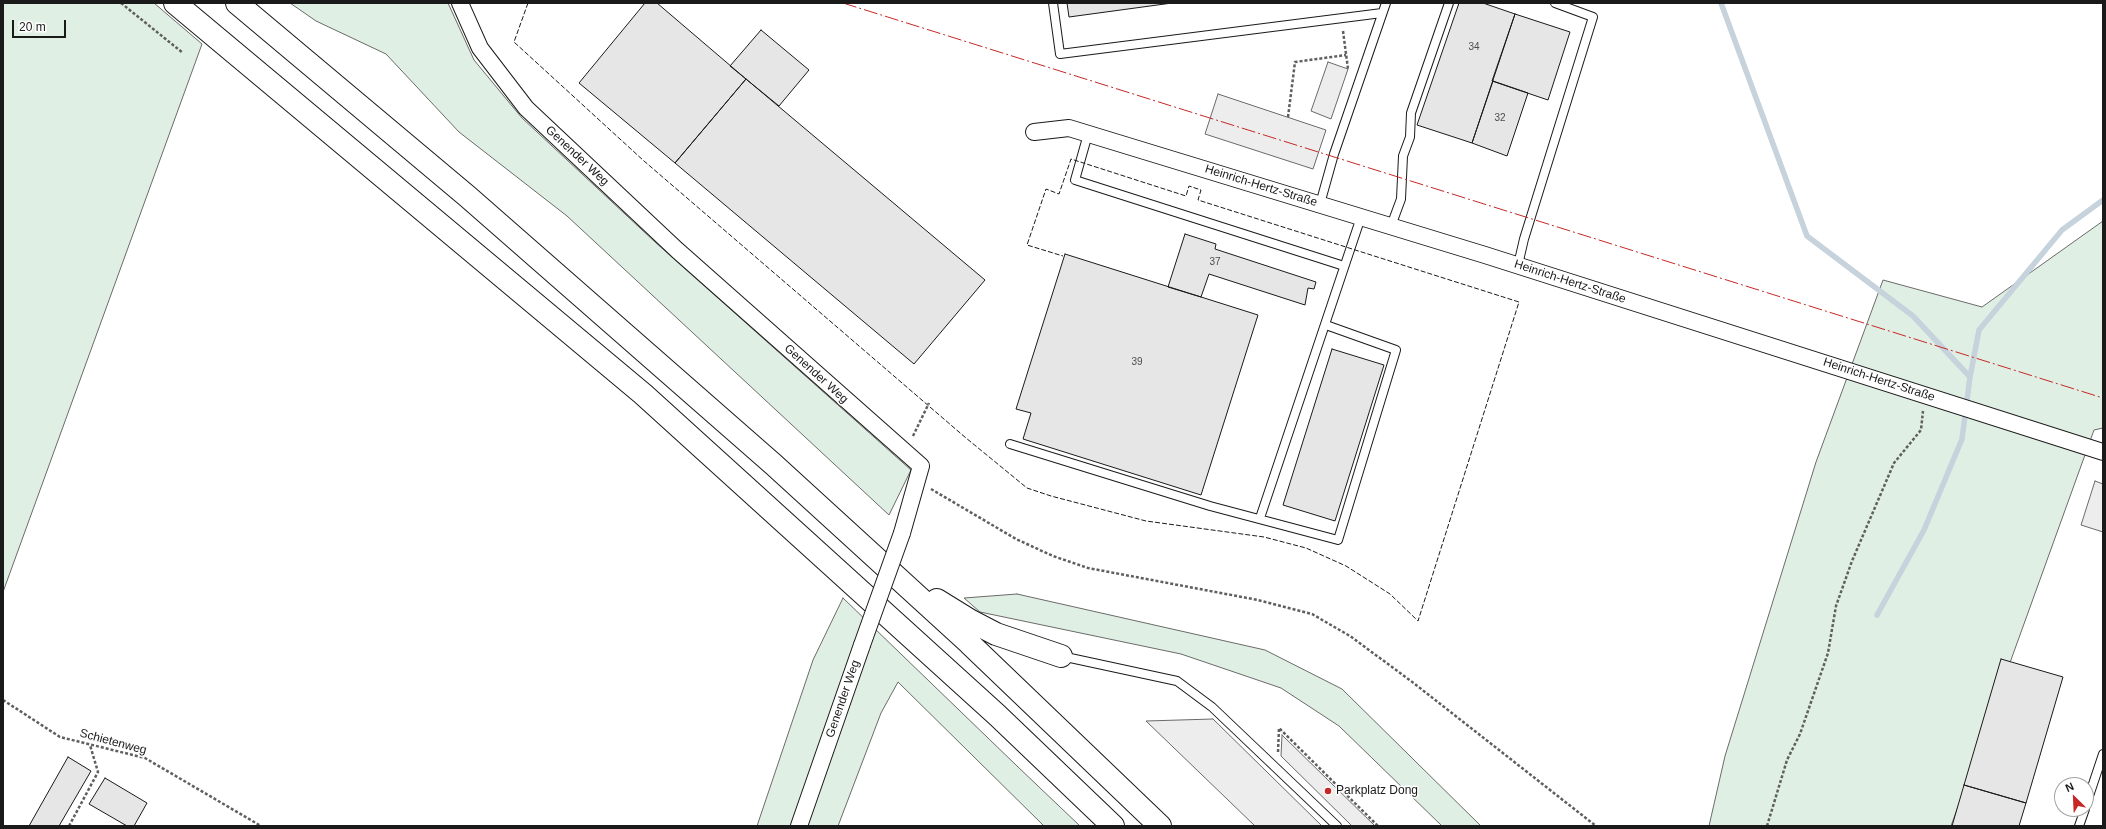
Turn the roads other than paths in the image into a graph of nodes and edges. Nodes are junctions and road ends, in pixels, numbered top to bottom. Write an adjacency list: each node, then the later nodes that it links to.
1 (176, 3): 25 (highway)
2 (237, 3): 20 (highway)
3 (460, 3): 24 (street, Genender Weg, bridge)
4 (1053, 3): 8 (lane)
5 (1386, 3): 8 (lane)
6 (1450, 3): 13 (lane)
7 (1555, 3): 14 (lane)
8 (1382, 13): 11 (lane)
9 (1034, 132): 10 (street, Heinrich-Hertz-Straße)
10 (1088, 134): 11 (street, Heinrich-Hertz-Straße); 15 (lane)
11 (1320, 204): 12 (street, Heinrich-Hertz-Straße)
12 (1361, 217): 13 (street, Heinrich-Hertz-Straße); 15 (lane)
13 (1391, 226): 14 (street, Heinrich-Hertz-Straße)
14 (1518, 265): 18 (street, Heinrich-Hertz-Straße)
15 (1344, 266): 16 (lane)
16 (1326, 325): 19 (lane); 19 (lane)
17 (1010, 444): 19 (lane)
18 (2103, 452)
19 (1260, 518)
20 (891, 572): 21 (highway); 26 (highway)
21 (1061, 656): 27 (lane)
22 (2103, 754): 23 (lane)
23 (2094, 782)
24 (799, 826)
25 (1113, 826)
26 (1160, 826)
27 (1337, 826)

